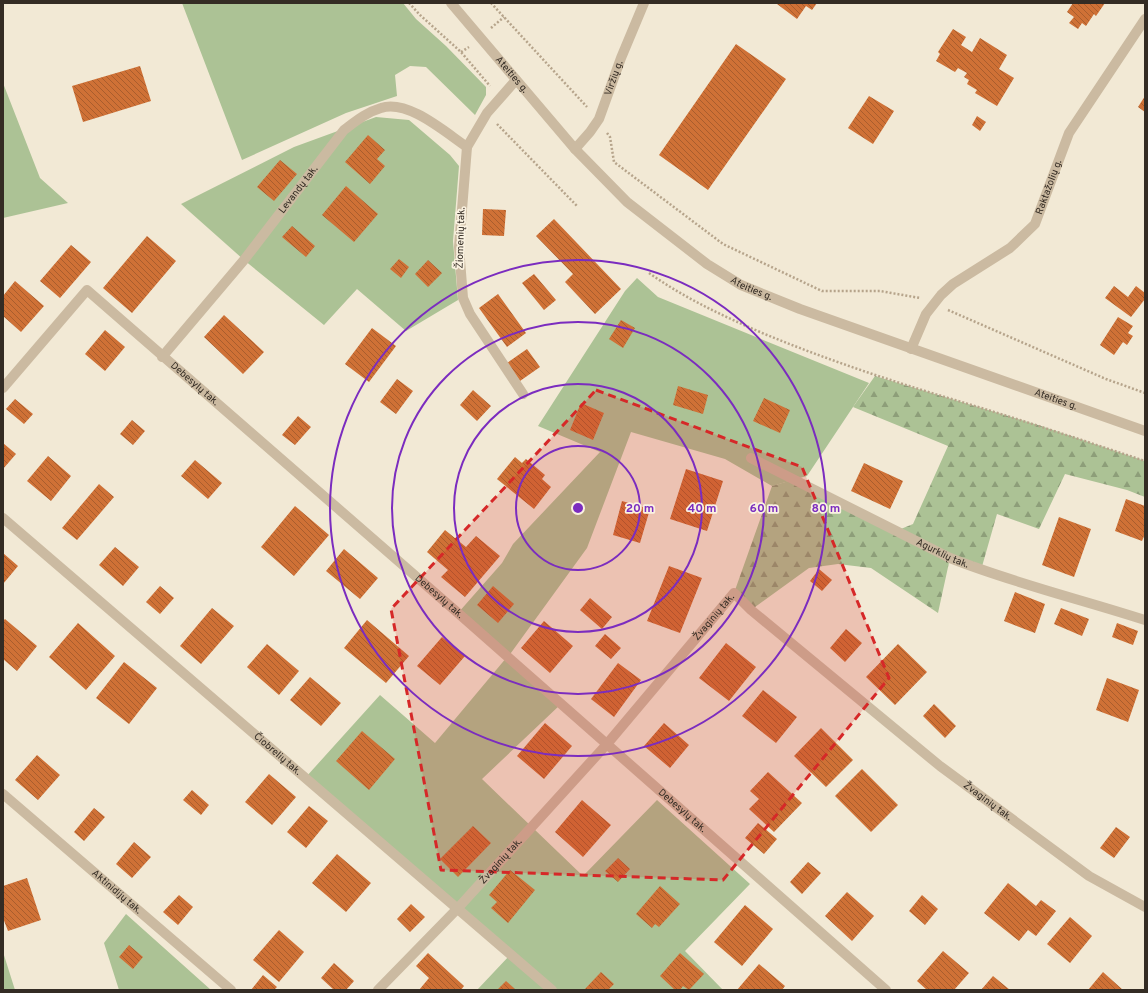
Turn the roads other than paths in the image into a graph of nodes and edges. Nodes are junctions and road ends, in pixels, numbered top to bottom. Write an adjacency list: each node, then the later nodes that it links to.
1 (451, 3): 4 (street, Ateities g.)
2 (644, 3): 6 (street, Viržių g.)
3 (1145, 19): 7 (street, Raktažolių g.)
4 (516, 80): 5 (street, Žiomenių tak.); 6 (street, Ateities g.)
5 (467, 147): 8 (street, Levandų tak.); 10 (street, Žiomenių tak.)
6 (575, 149): 7 (street, Ateities g.)
7 (910, 349): 11 (street, Ateities g.)
8 (162, 357): 9 (street, Debesylų tak.); 15 (street, Debesylų tak.)
9 (3, 388)
10 (523, 394)
11 (1145, 431)
12 (751, 458): 14 (street, Agurklių tak.)
13 (3, 518): 18 (street, Čiobrelių tak.)
14 (1145, 620)
15 (607, 744): 17 (street, Žvaginių tak.); 18 (street, Žvaginių tak.); 22 (street, Debesylų tak.)
16 (3, 794): 19 (street, Aktinidijų tak.)
17 (1145, 907)
18 (458, 908): 20 (street, Žvaginių tak.); 21 (street, Čiobrelių tak.)
19 (231, 990)
20 (378, 990)
21 (552, 990)
22 (886, 990)

